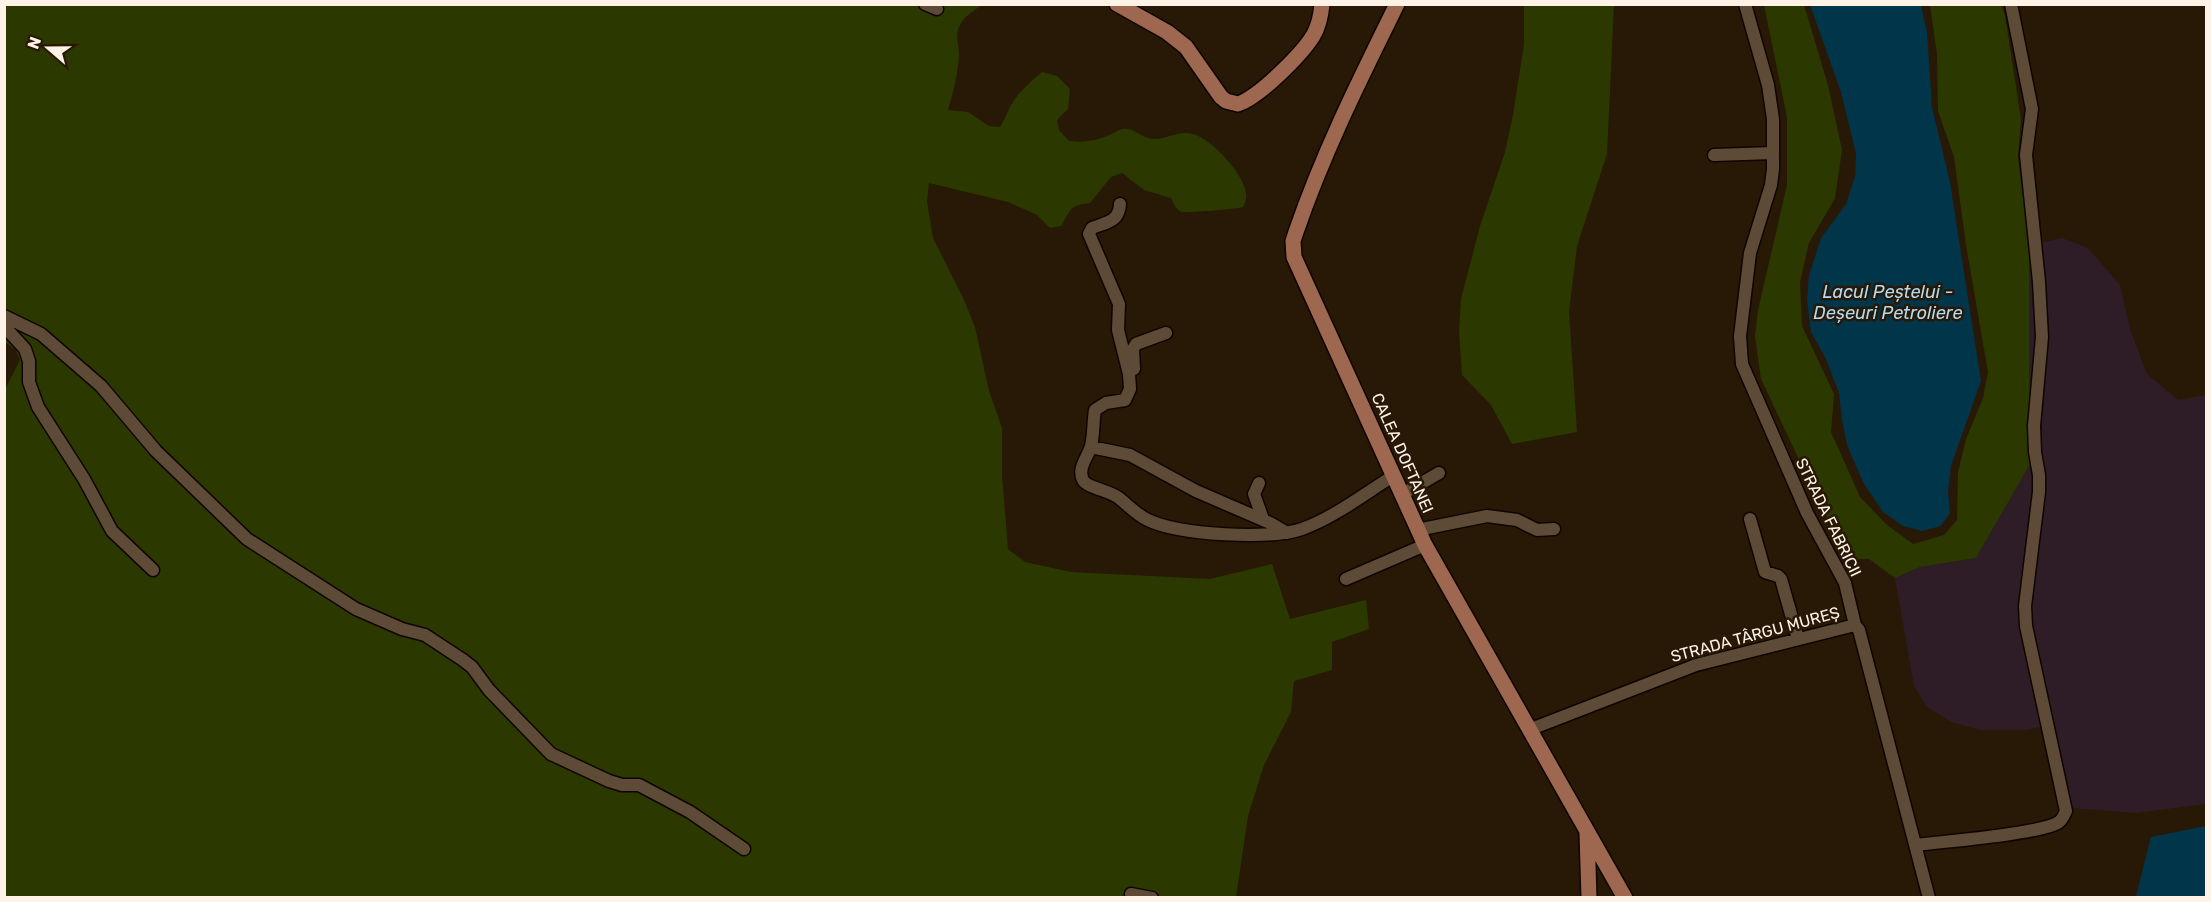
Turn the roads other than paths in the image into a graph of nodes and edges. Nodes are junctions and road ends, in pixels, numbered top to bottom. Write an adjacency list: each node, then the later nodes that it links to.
1 (1117, 4): 2 (main road)
2 (1322, 4)
3 (1397, 4): 15 (main road, CALEA DOFTANEI)
4 (1745, 4): 6 (street, STRADA FABRICII)
5 (2011, 4): 30 (street)
6 (1773, 153): 7 (street); 26 (street, STRADA FABRICII)
7 (1714, 155)
8 (1120, 204): 12 (street)
9 (4, 316): 31 (street)
10 (4, 326): 24 (street)
11 (1166, 333): 12 (street)
12 (1130, 389): 13 (street)
13 (1091, 447): 18 (street); 22 (street)
14 (1439, 473): 17 (street)
15 (1393, 476): 17 (main road, CALEA DOFTANEI); 22 (street)
16 (1259, 483): 18 (street)
17 (1401, 495): 21 (main road, CALEA DOFTANEI)
18 (1263, 519): 22 (street)
19 (1750, 519): 27 (street)
20 (1554, 529): 21 (street)
21 (1417, 530): 23 (main road, CALEA DOFTANEI)
22 (1287, 532)
23 (1425, 545): 25 (street); 28 (main road, CALEA DOFTANEI)
24 (153, 570)
25 (1346, 579)
26 (1855, 625): 27 (street, STRADA TÂRGU MUREȘ); 30 (street, STRADA FABRICII)
27 (1798, 639): 28 (street, STRADA TÂRGU MUREȘ)
28 (1531, 729): 29 (main road, CALEA DOFTANEI)
29 (1587, 830): 34 (main road); 35 (main road, CALEA DOFTANEI)
30 (1915, 845): 36 (street, STRADA FABRICII)
31 (744, 849)
32 (1131, 894): 33 (street)
33 (1152, 897)
34 (1586, 897)
35 (1625, 897)
36 (1929, 897)

